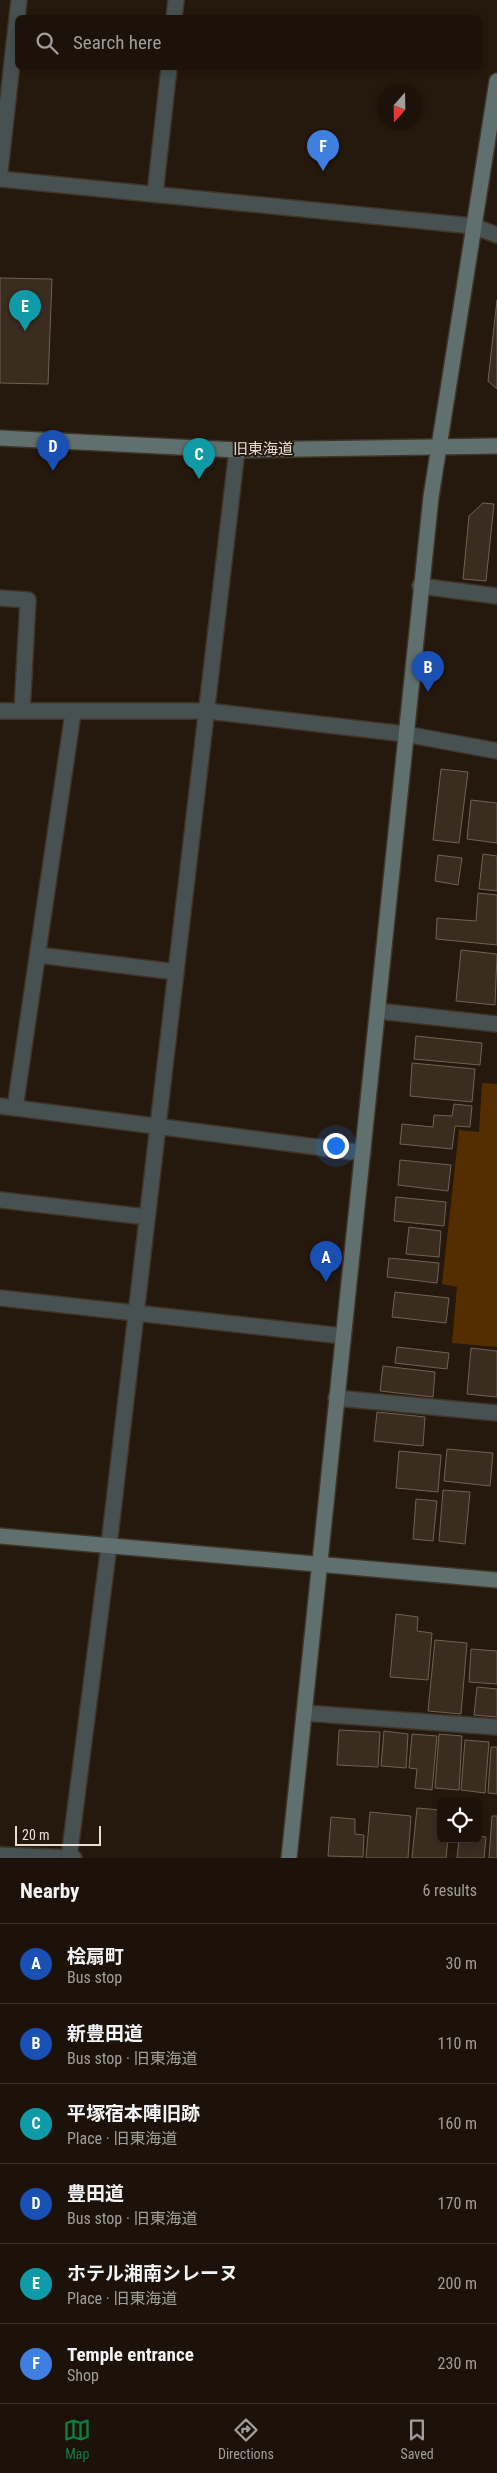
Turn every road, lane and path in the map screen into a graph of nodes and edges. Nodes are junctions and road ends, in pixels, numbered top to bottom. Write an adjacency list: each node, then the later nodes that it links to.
1 (19, 0): 3 (street)
2 (176, 0): 4 (street)
3 (17, 15)
4 (174, 15)
5 (15, 36): 8 (street)
6 (168, 70): 10 (street)
7 (497, 81): 11 (street)
8 (0, 171)
9 (0, 179): 10 (street)
10 (155, 194): 11 (street)
11 (473, 226): 12 (street); 15 (street)
12 (497, 235)
13 (0, 438): 16 (street, 旧東海道)
14 (497, 446): 15 (street, 旧東海道)
15 (437, 448): 16 (street, 旧東海道); 17 (street)
16 (238, 450): 22 (street)
17 (420, 586): 18 (street); 24 (street)
18 (497, 596)
19 (0, 598): 21 (street)
20 (0, 711): 21 (street)
21 (22, 711): 23 (street)
22 (207, 711): 23 (street); 24 (street); 27 (street)
23 (73, 713): 26 (street)
24 (405, 734): 25 (street); 28 (street)
25 (497, 751)
26 (38, 955): 27 (street); 30 (street)
27 (176, 972): 31 (street)
28 (378, 1012): 29 (street); 32 (street)
29 (497, 1024)
30 (8, 1107): 31 (street)
31 (158, 1127): 32 (street); 34 (street)
32 (363, 1153): 37 (street)
33 (0, 1200): 34 (street)
34 (147, 1217): 36 (street)
35 (0, 1298): 36 (street)
36 (136, 1313): 37 (street); 41 (street)
37 (343, 1336): 38 (street)
38 (336, 1398): 39 (street); 42 (street)
39 (497, 1413)
40 (0, 1536): 41 (street)
41 (109, 1545): 42 (street); 47 (street)
42 (319, 1562): 43 (street); 44 (street)
43 (497, 1580)
44 (304, 1713): 45 (street); 49 (street)
45 (497, 1726)
46 (0, 1855): 47 (street)
47 (69, 1858): 48 (street)
48 (74, 1858)
49 (289, 1858)

